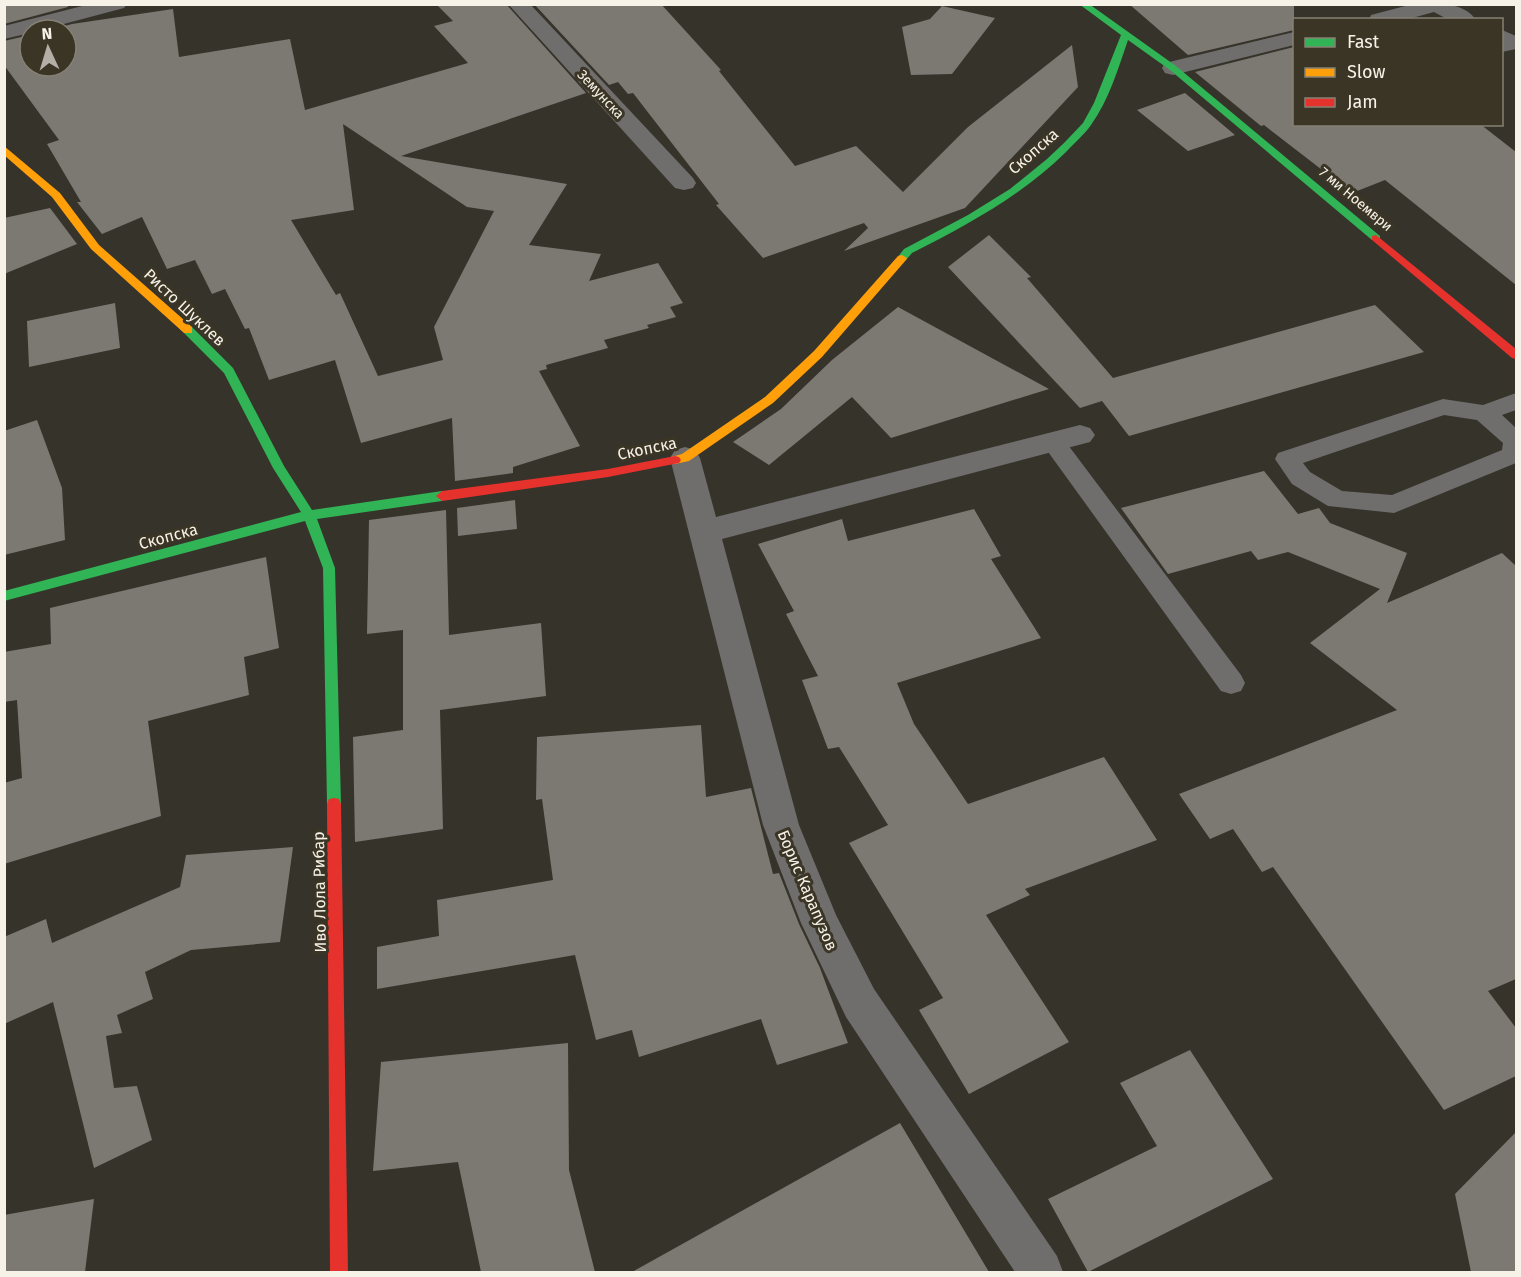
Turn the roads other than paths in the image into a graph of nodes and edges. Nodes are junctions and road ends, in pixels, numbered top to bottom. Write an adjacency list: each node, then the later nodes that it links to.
1 (117, 4): 7 (street)
2 (518, 4): 12 (street, Земунска)
3 (1083, 4): 8 (street, 7 ми Ноември)
4 (1439, 5): 5 (street); 6 (street)
5 (1387, 18)
6 (1462, 18)
7 (4, 33)
8 (1126, 35): 10 (street, 7 ми Ноември); 17 (street, Скопска)
9 (1293, 39): 10 (street)
10 (1173, 68): 13 (street, 7 ми Ноември)
11 (4, 149): 18 (street, Ристо Шуклев)
12 (684, 183)
13 (1516, 355)
14 (1516, 401): 15 (lane)
15 (1484, 413): 15 (lane)
16 (1067, 439): 19 (street); 21 (lane)
17 (685, 458): 18 (street, Скопска); 19 (street, Борис Карапузов)
18 (309, 515): 20 (street, Скопска); 22 (street, Иво Лола Рибар)
19 (704, 532): 23 (street, Борис Карапузов)
20 (4, 596)
21 (1231, 683)
22 (339, 1272)
23 (1041, 1272)

